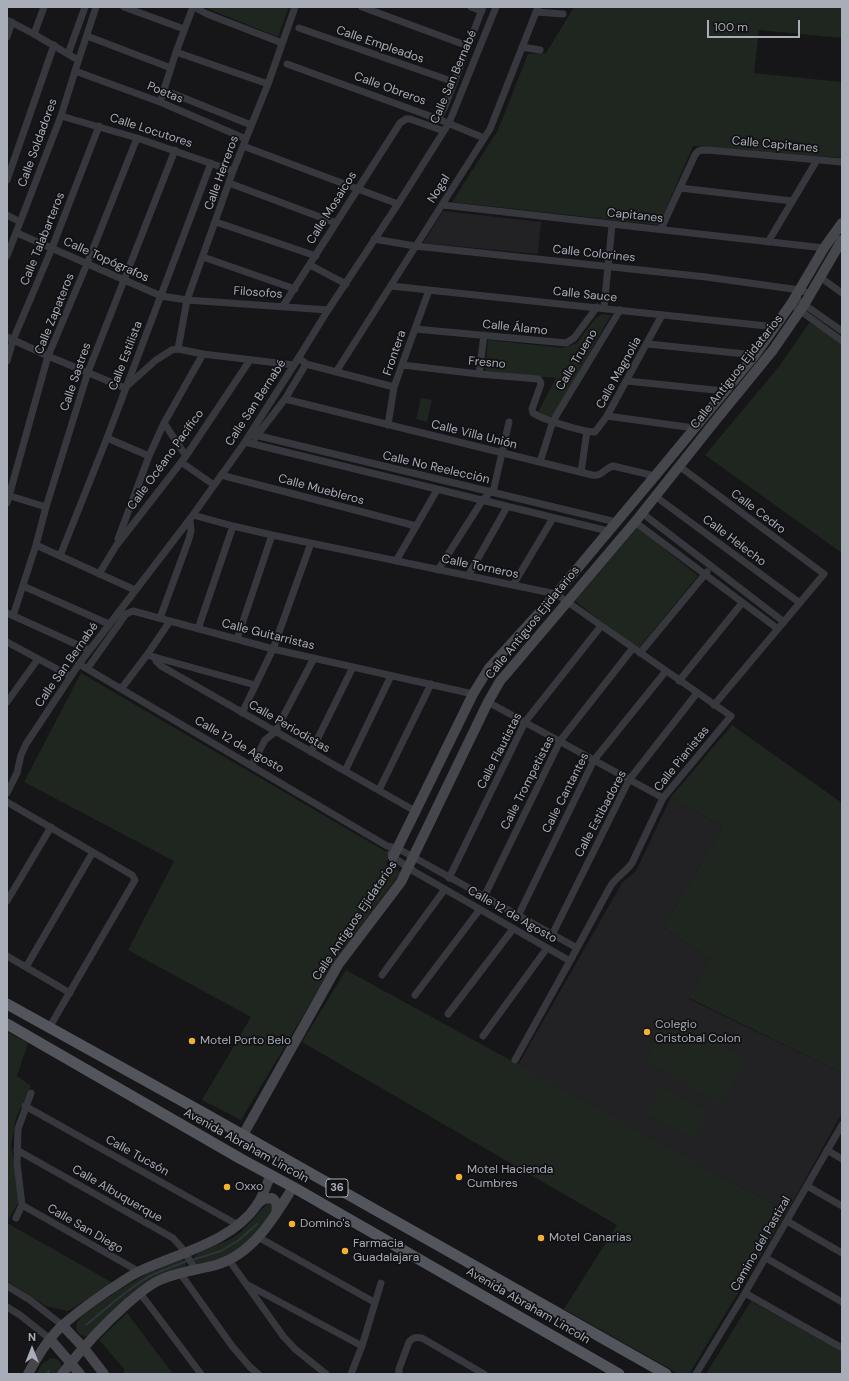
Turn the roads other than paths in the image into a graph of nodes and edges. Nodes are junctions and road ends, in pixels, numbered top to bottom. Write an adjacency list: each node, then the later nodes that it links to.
1 (44, 7): 16 (street)
2 (85, 7): 25 (street)
3 (96, 7): 17 (street, Calle Soldadores)
4 (124, 7): 15 (street)
5 (193, 7): 15 (street); 19 (street)
6 (295, 7): 19 (street, Calle Herreros)
7 (362, 7): 21 (street)
8 (471, 7): 10 (street)
9 (496, 7): 36 (street, Calle San Bernabé)
10 (482, 9): 21 (street, Calle San Bernabé)
11 (537, 9): 12 (street); 22 (street, Nogal)
12 (563, 14)
13 (10, 21): 16 (street); 18 (street)
14 (299, 28): 30 (street, Calle Empleados)
15 (184, 30): 24 (street)
16 (34, 34): 20 (street)
17 (87, 36): 26 (street, Calle Soldadores); 28 (street)
18 (7, 37)
19 (282, 43): 31 (street, Calle Herreros)
20 (54, 45): 25 (street); 49 (street)
21 (468, 46): 30 (street, Calle San Bernabé)
22 (522, 47): 23 (street); 41 (street, Nogal)
23 (540, 50)
24 (176, 52): 28 (street); 31 (street)
25 (68, 54): 26 (street)
26 (78, 60): 29 (street, Calle Soldadores)
27 (287, 64): 35 (street, Calle Obreros)
28 (171, 68): 32 (street)
29 (75, 71): 33 (street, Poetas); 34 (street, Calle Soldadores)
30 (454, 82): 35 (street, Calle San Bernabé)
31 (268, 84): 37 (street, Calle Herreros)
32 (164, 90): 33 (street); 37 (street)
33 (160, 102): 42 (street, Poetas)
34 (61, 116): 38 (street, Calle Locutores); 57 (street, Calle Soldadores)
35 (438, 119): 36 (street, Calle Obreros)
36 (449, 123): 39 (street, Calle San Bernabé); 41 (street, Calle Obreros)
37 (251, 125): 42 (street, Calle Herreros)
38 (99, 126): 40 (street, Calle Locutores); 68 (street, Calle Talabarteros)
39 (444, 131): 51 (street, Calle Mosaicos); 54 (street, Calle San Bernabé)
40 (137, 138): 44 (street, Calle Locutores); 73 (street, Calle Zapateros)
41 (484, 138): 55 (street, Nogal)
42 (246, 139): 43 (street, Calle Herreros)
43 (243, 146): 48 (street, Calle Herreros); 51 (street)
44 (175, 150): 47 (street, Calle Locutores); 77 (street, Calle Sastres)
45 (817, 160): 46 (street, Calle Capitanes); 52 (street, Calle Capitanes); 53 (street)
46 (842, 162)
47 (211, 163): 48 (street, Calle Locutores); 84 (street, Calle Estilista)
48 (233, 171): 50 (street, Calle Herreros)
49 (7, 180)
50 (229, 183): 58 (street, Calle Herreros); 59 (street)
51 (358, 188): 54 (street); 59 (street, Calle Mosaicos)
52 (680, 188): 53 (street); 62 (street)
53 (792, 201): 65 (street)
54 (398, 204): 64 (street, Calle San Bernabé)
55 (443, 205): 61 (street, Capitanes); 67 (street, Nogal)
56 (7, 215): 57 (street)
57 (20, 222): 63 (street, Calle Soldadores)
58 (216, 222): 71 (street); 72 (street, Calle Herreros)
59 (336, 223): 71 (street, Calle Mosaicos)
60 (842, 223): 69 (street, Calle Antiguos Ejidatarios)
61 (612, 224): 62 (street, Capitanes); 75 (street)
62 (661, 229): 65 (street, Capitanes)
63 (17, 233): 68 (street, Calle Topógrafos); 70 (street, Calle Soldadores)
64 (374, 239): 67 (street, Calle Colorines); 78 (street, Calle San Bernabé)
65 (768, 242): 69 (street, Capitanes)
66 (841, 243): 76 (street, Calle Antiguos Ejidatarios)
67 (415, 246): 75 (street, Calle Colorines); 79 (street, Nogal)
68 (52, 248): 73 (street, Calle Topógrafos); 97 (street, Calle Talabarteros)
69 (824, 248): 85 (street, Calle Antiguos Ejidatarios)
70 (7, 256)
71 (316, 256): 74 (street, Calle Mosaicos)
72 (203, 257): 80 (street); 86 (street, Calle Herreros)
73 (87, 264): 77 (street, Calle Topógrafos); 103 (street, Calle Zapateros)
74 (310, 265): 78 (street); 80 (street, Calle Mosaicos)
75 (608, 267): 85 (street, Calle Colorines); 88 (street)
76 (820, 277): 82 (street, Calle Antiguos Ejidatarios); 83 (street)
77 (124, 280): 84 (street, Calle Topógrafos); 110 (street, Calle Sastres)
78 (346, 284): 90 (street, Calle San Bernabé)
79 (391, 286): 81 (street, Calle Sauce); 111 (street, Nogal)
80 (295, 289): 87 (street, Calle Mosaicos)
81 (429, 290): 88 (street, Calle Sauce); 94 (street, Frontera)
82 (811, 294): 85 (street, Calle Colorines); 89 (street, Calle Antiguos Ejidatarios)
83 (842, 294)
84 (161, 296): 86 (street, Calle Topógrafos); 115 (street, Calle Estilista)
85 (795, 297): 89 (street); 93 (street, Calle Antiguos Ejidatarios)
86 (187, 300): 87 (street, Filosofos); 100 (street, Calle Herreros)
87 (283, 306): 90 (street, Filosofos)
88 (600, 308): 91 (street, Calle Sauce); 96 (street, Calle Álamo)
89 (802, 308): 95 (street); 98 (street); 132 (street, Calle Antiguos Ejidatarios)
90 (328, 310): 104 (street, Calle San Bernabé)
91 (620, 310): 92 (street, Calle Sauce); 119 (street, Calle Trueno)
92 (662, 315): 93 (street, Calle Sauce); 99 (street, Calle Magnolia)
93 (776, 327): 102 (street, Calle Antiguos Ejidatarios)
94 (415, 329): 96 (street, Calle Álamo); 108 (street, Frontera)
95 (842, 331)
96 (484, 335): 112 (street)
97 (10, 339): 103 (street); 105 (street, Calle Talabarteros)
98 (842, 341)
99 (648, 344): 102 (street); 113 (street, Calle Magnolia)
100 (178, 349): 101 (street); 115 (street)
101 (203, 354): 106 (street); 121 (street)
102 (754, 355): 116 (street, Calle Antiguos Ejidatarios)
103 (48, 356): 110 (street); 140 (street, Calle Zapateros)
104 (298, 358): 107 (street); 109 (street, Calle San Bernabé)
105 (7, 360)
106 (250, 360): 109 (street); 130 (street, Calle Océano Pacífico)
107 (306, 364): 111 (street); 117 (street, Calle San Bernabé)
108 (402, 365): 112 (street, Fresno); 114 (street, Frontera)
109 (294, 366): 125 (street, Calle San Bernabé)
110 (88, 372): 115 (street); 142 (street, Calle Sastres)
111 (336, 372): 114 (street)
112 (479, 374): 119 (street, Fresno)
113 (627, 381): 116 (street); 118 (street, Calle Magnolia)
114 (394, 387): 122 (street, Frontera)
115 (125, 388): 126 (street, Calle Estilista)
116 (724, 392): 123 (street, Calle Antiguos Ejidatarios)
117 (285, 399): 122 (street, Calle Villa Unión); 125 (street, Calle San Bernabé)
118 (607, 416): 123 (street); 124 (street, Calle Magnolia)
119 (553, 421): 124 (street); 131 (street, Calle Trueno)
120 (509, 422): 128 (street)
121 (164, 423): 129 (street); 130 (street)
122 (388, 425): 128 (street, Calle Villa Unión)
123 (694, 428): 135 (street, Calle Antiguos Ejidatarios)
124 (587, 431): 133 (street)
125 (254, 435): 127 (street, Calle San Bernabé); 138 (street, Calle No Reelección)
126 (107, 438): 129 (street); 155 (street, Calle Estilista)
127 (248, 443): 134 (street, Calle San Bernabé); 137 (street, Calle No Reelección)
128 (502, 453): 131 (street, Calle Villa Unión); 138 (street)
129 (149, 456): 154 (street)
130 (183, 459): 136 (street); 154 (street, Calle Océano Pacífico)
131 (540, 462): 133 (street, Calle Villa Unión)
132 (679, 466): 139 (street, Calle Antiguos Ejidatarios); 168 (street, Calle Cedro)
133 (581, 472): 135 (street, Calle Villa Unión)
134 (221, 475): 136 (street, Calle San Bernabé); 149 (street, Calle Muebleros)
135 (655, 476): 147 (street, Calle Antiguos Ejidatarios)
136 (214, 485): 144 (street, Calle San Bernabé)
137 (437, 490): 141 (street, Calle No Reelección); 149 (street)
138 (491, 492): 141 (street); 147 (street, Calle No Reelección)
139 (655, 496): 146 (street, Calle Antiguos Ejidatarios); 168 (street, Calle Helecho)
140 (8, 498): 142 (street)
141 (482, 501): 143 (street, Calle No Reelección); 158 (street)
142 (46, 507): 153 (street, Calle Sastres)
143 (507, 507): 145 (street, Calle No Reelección); 161 (street)
144 (191, 517): 148 (street, Calle Torneros); 164 (street, Calle San Bernabé); 170 (street)
145 (553, 518): 150 (street, Calle No Reelección); 163 (street)
146 (639, 518): 157 (street); 160 (street); 166 (street, Calle Antiguos Ejidatarios)
147 (616, 522): 150 (street, Calle Antiguos Ejidatarios)
148 (233, 526): 151 (street, Calle Torneros); 175 (street)
149 (416, 526): 156 (street)
150 (608, 532): 165 (street, Calle Antiguos Ejidatarios)
151 (272, 535): 152 (street, Calle Torneros); 177 (street)
152 (311, 543): 156 (street, Calle Torneros); 180 (street)
153 (36, 545): 155 (street); 162 (street, Calle Sastres)
154 (116, 546): 159 (street, Calle Océano Pacífico)
155 (60, 556): 159 (street)
156 (396, 561): 158 (street, Calle Torneros)
157 (711, 567): 160 (street); 172 (street)
158 (438, 570): 161 (street, Calle Torneros)
159 (99, 574): 164 (street)
160 (705, 574): 167 (street); 182 (street)
161 (468, 576): 163 (street, Calle Torneros)
162 (23, 586): 169 (street, Calle Sastres); 173 (street)
163 (513, 586): 165 (street, Calle Torneros)
164 (135, 590): 173 (street, Calle San Bernabé)
165 (556, 594): 166 (street, Calle Torneros); 197 (street, Calle Antiguos Ejidatarios)
166 (566, 602): 174 (street, Calle Torneros); 199 (street, Calle Antiguos Ejidatarios)
167 (742, 603): 176 (street); 192 (street)
168 (800, 603): 172 (street)
169 (10, 615): 181 (street)
170 (160, 618): 171 (street, Calle Guitarristas); 188 (street, Calle Guitarristas)
171 (170, 621): 175 (street, Calle Guitarristas); 183 (street)
172 (784, 622): 176 (street)
173 (109, 624): 181 (street, Calle San Bernabé)
174 (601, 626): 179 (street, Calle Torneros); 203 (street, Calle Flautistas)
175 (198, 629): 177 (street, Calle Guitarristas)
176 (778, 629): 200 (street)
177 (237, 639): 180 (street, Calle Guitarristas)
178 (7, 642): 185 (street)
179 (633, 648): 182 (street, Calle Torneros); 205 (street, Calle Trompetistas)
180 (273, 649): 184 (street, Calle Guitarristas); 194 (street)
181 (89, 650): 186 (street, Calle San Bernabé)
182 (640, 653): 189 (street, Calle Torneros)
183 (151, 656): 194 (street); 195 (street); 201 (street, Calle Periodistas)
184 (314, 658): 187 (street, Calle Guitarristas); 204 (street)
185 (38, 659): 190 (street); 198 (street)
186 (79, 664): 188 (street, Calle 12 de Agosto); 190 (street, Calle San Bernabé)
187 (353, 667): 191 (street, Calle Guitarristas); 206 (street)
188 (87, 669): 195 (street, Calle 12 de Agosto)
189 (666, 671): 192 (street, Calle Torneros); 207 (street, Calle Cantantes)
190 (70, 676): 212 (street, Calle San Bernabé)
191 (391, 676): 193 (street, Calle Guitarristas); 209 (street)
192 (679, 681): 196 (street, Calle Torneros)
193 (431, 684): 197 (street, Calle Guitarristas); 211 (street)
194 (255, 685): 201 (street)
195 (121, 689): 208 (street, Calle 12 de Agosto)
196 (698, 693): 200 (street, Calle Torneros); 210 (street, Calle Estibadores)
197 (473, 694): 215 (street, Calle Antiguos Ejidatarios)
198 (7, 702)
199 (488, 702): 203 (street); 219 (street, Calle Antiguos Ejidatarios)
200 (714, 705): 202 (street, Calle Torneros)
201 (242, 713): 204 (street, Calle Periodistas)
202 (731, 716): 213 (street, Calle Pianistas)
203 (525, 722): 205 (street); 221 (street, Calle Flautistas)
204 (275, 732): 206 (street, Calle Periodistas); 208 (street)
205 (560, 741): 207 (street); 223 (street, Calle Trompetistas)
206 (311, 752): 209 (street, Calle Periodistas)
207 (594, 760): 210 (street); 226 (street, Calle Cantantes)
208 (252, 765): 218 (street, Calle 12 de Agosto)
209 (345, 771): 211 (street, Calle Periodistas)
210 (629, 780): 213 (street); 228 (street, Calle Estibadores)
211 (379, 790): 215 (street, Calle Periodistas)
212 (7, 793)
213 (663, 798): 230 (street, Calle Pianistas)
214 (7, 802): 216 (street)
215 (415, 811): 218 (street, Calle Antiguos Ejidatarios)
216 (51, 827): 217 (street); 224 (street)
217 (93, 852): 233 (street); 235 (street)
218 (395, 853): 219 (street, Calle 12 de Agosto); 220 (street, Calle 12 de Agosto)
219 (413, 858): 220 (street, Calle Antiguos Ejidatarios); 221 (street, Calle 12 de Agosto)
220 (408, 868): 222 (street, Calle 12 de Agosto); 246 (street, Calle Antiguos Ejidatarios)
221 (450, 878): 223 (street, Calle 12 de Agosto)
222 (445, 889): 225 (street, Calle 12 de Agosto); 234 (street)
223 (484, 897): 226 (street, Calle 12 de Agosto)
224 (7, 901)
225 (480, 909): 227 (street, Calle 12 de Agosto); 236 (street)
226 (518, 916): 228 (street, Calle 12 de Agosto)
227 (513, 928): 229 (street, Calle 12 de Agosto); 238 (street)
228 (552, 934): 230 (street, Calle 12 de Agosto)
229 (547, 948): 232 (street, Calle 12 de Agosto); 241 (street)
230 (577, 948): 232 (street, Calle Pianistas)
231 (7, 956): 233 (street)
232 (570, 961): 242 (street, Calle Pianistas)
233 (26, 967): 235 (street)
234 (382, 975)
235 (70, 993): 240 (street)
236 (415, 995)
237 (7, 1004): 240 (main road, 36)
238 (448, 1014)
239 (7, 1024): 250 (main road, Avenida Abraham Lincoln / 36)
240 (49, 1028): 246 (main road, 36)
241 (483, 1036)
242 (515, 1060)
243 (31, 1093): 244 (street)
244 (25, 1106): 247 (street); 259 (street, Calle Tucsón)
245 (842, 1125): 248 (street, Camino del Pastizal)
246 (243, 1135): 295 (main road, 36)
247 (17, 1150): 254 (street); 261 (street, Calle Albuquerque)
248 (827, 1150): 249 (street); 251 (street, Camino del Pastizal)
249 (842, 1158)
250 (271, 1175): 252 (main road, Avenida Abraham Lincoln / 36); 253 (street)
251 (806, 1186): 255 (street); 258 (street, Camino del Pastizal)
252 (292, 1187): 256 (street); 281 (main road, Avenida Abraham Lincoln / 36)
253 (257, 1204): 256 (street); 259 (street)
254 (22, 1205): 257 (street); 266 (street, Calle San Diego)
255 (842, 1206)
256 (276, 1214): 260 (street)
257 (16, 1218)
258 (787, 1221): 262 (street); 263 (street, Camino del Pastizal)
259 (238, 1225): 261 (street)
260 (258, 1237): 264 (street); 273 (street)
261 (185, 1252): 265 (street, Calle Albuquerque); 266 (street)
262 (842, 1253)
263 (766, 1258): 272 (street, Camino del Pastizal); 274 (street)
264 (229, 1260): 265 (street); 269 (street)
265 (196, 1270): 267 (street)
266 (138, 1272): 276 (street)
267 (180, 1273): 271 (street); 288 (street)
268 (381, 1283): 273 (street)
269 (246, 1284): 278 (street); 289 (street)
270 (7, 1286): 276 (street)
271 (140, 1293): 279 (street); 287 (street)
272 (745, 1293): 280 (street); 296 (street, Camino del Pastizal)
273 (374, 1302): 278 (street)
274 (842, 1302)
275 (7, 1307): 277 (street)
276 (62, 1325): 277 (street); 279 (street)
277 (50, 1339): 282 (street); 283 (street)
278 (362, 1346): 290 (street)
279 (84, 1348): 282 (street); 286 (street)
280 (842, 1348)
281 (588, 1356): 293 (main road); 294 (main road, Avenida Abraham Lincoln / 36)
282 (72, 1362): 284 (street); 285 (street)
283 (28, 1374)
284 (62, 1374)
285 (80, 1374)
286 (104, 1374)
287 (201, 1374)
288 (258, 1374)
289 (326, 1374)
290 (351, 1374)
291 (399, 1374): 292 (street)
292 (484, 1374)
293 (603, 1374)
294 (618, 1374)
295 (666, 1374)
296 (696, 1374)

